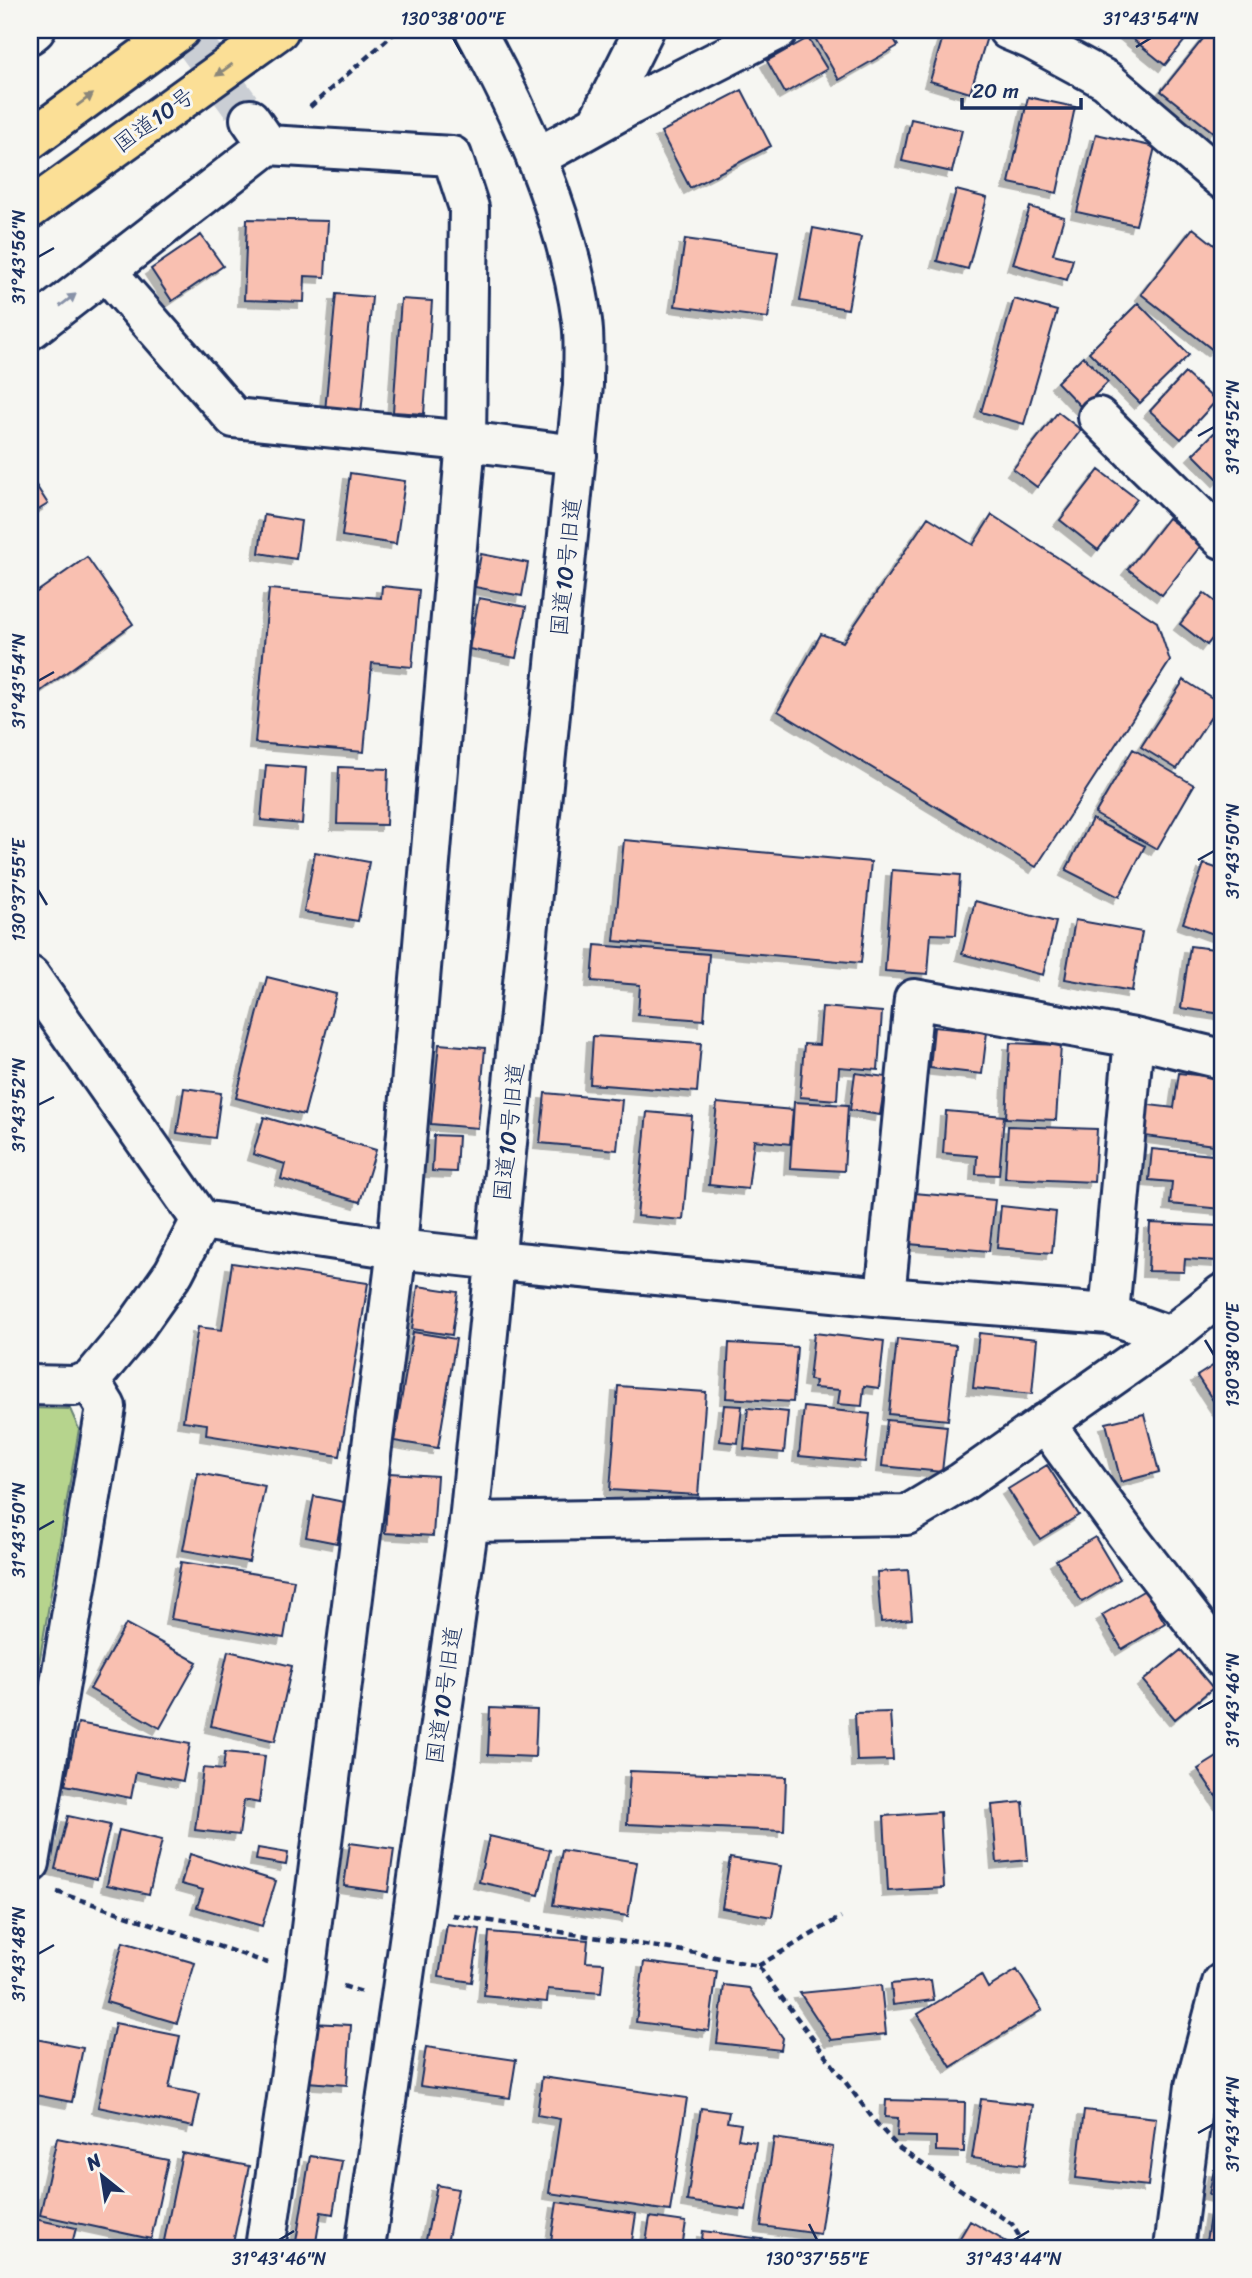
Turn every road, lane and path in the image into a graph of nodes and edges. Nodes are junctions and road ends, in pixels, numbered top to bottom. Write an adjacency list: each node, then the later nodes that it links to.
1 (35, 30): 9 (street)
2 (180, 30): 12 (highway, one-way to 2)
3 (279, 30): 15 (highway, 国道10号, one-way to 15)
4 (398, 30): 11 (path)
5 (475, 30): 13 (street, 国道10号旧道)
6 (644, 30): 10 (street)
7 (778, 30): 10 (street)
8 (1008, 30): 14 (street)
9 (30, 34)
10 (597, 124): 13 (street)
11 (259, 132): 16 (street); 19 (street)
12 (30, 140)
13 (536, 158): 20 (street, 国道10号旧道)
14 (1222, 179)
15 (30, 209)
16 (106, 271): 17 (street, one-way to 16); 19 (street)
17 (30, 330)
18 (1098, 417): 21 (street)
19 (466, 441): 20 (street); 26 (street)
20 (577, 455): 27 (street, 国道10号旧道)
21 (1222, 539)
22 (30, 976): 25 (street)
23 (1134, 1038): 24 (street); 29 (street); 30 (street)
24 (1222, 1059)
25 (201, 1220): 26 (street); 32 (street)
26 (397, 1249): 27 (street); 42 (street)
27 (496, 1260): 29 (street); 35 (street, 国道10号旧道)
28 (1222, 1294): 31 (street)
29 (885, 1297): 30 (street)
30 (1109, 1314): 31 (street)
31 (1170, 1336): 34 (street)
32 (90, 1381): 33 (street); 37 (street)
33 (30, 1385)
34 (1045, 1423): 35 (street); 36 (street)
35 (469, 1522): 39 (street, 国道10号旧道)
36 (1222, 1658)
37 (30, 1863)
38 (56, 1892): 42 (path)
39 (413, 1909): 41 (path); 44 (street, 国道10号旧道)
40 (841, 1917): 41 (path)
41 (758, 1966): 47 (path)
42 (305, 1976): 44 (path); 45 (street)
43 (1222, 1983): 48 (street)
44 (401, 2003): 46 (street, 国道10号旧道)
45 (265, 2248)
46 (365, 2248)
47 (1026, 2248)
48 (1174, 2248)

